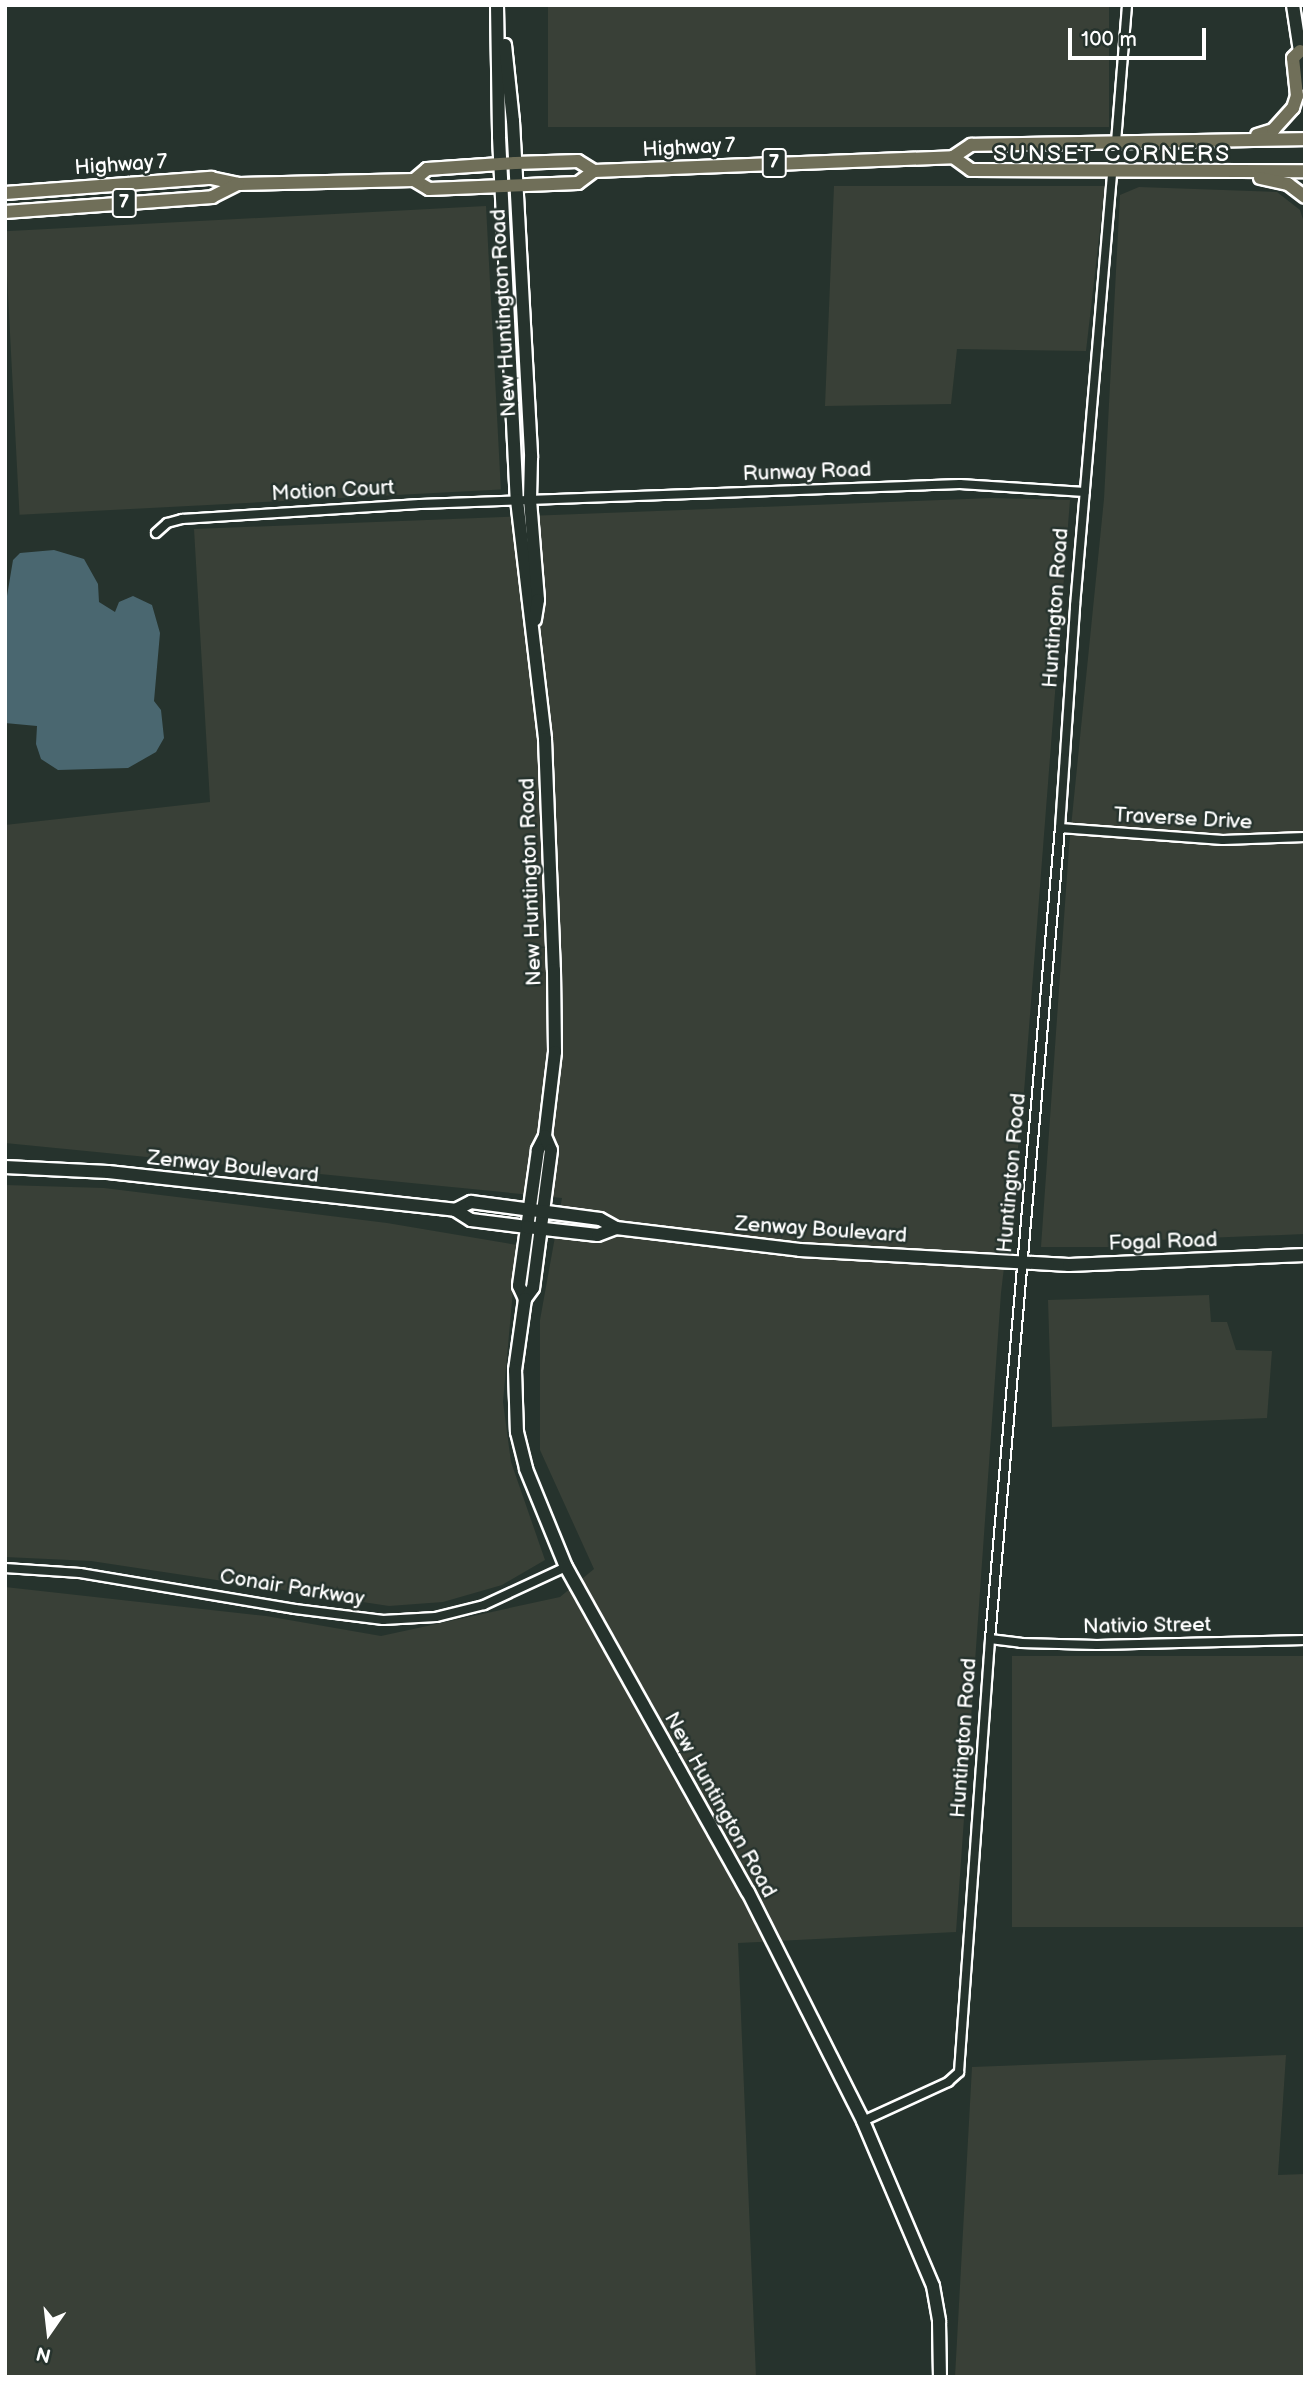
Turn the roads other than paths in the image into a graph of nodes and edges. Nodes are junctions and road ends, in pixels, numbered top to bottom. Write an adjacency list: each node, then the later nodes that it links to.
1 (498, 5): 10 (street, New Huntington Road); 11 (street, New Huntington Road)
2 (1127, 5): 8 (street)
3 (1293, 5): 4 (street)
4 (1300, 51): 5 (street); 6 (main road)
5 (1305, 84)
6 (1203, 138): 7 (main road, Highway 7 / 7); 8 (main road, Highway 7 / 7)
7 (1305, 139)
8 (1116, 142): 9 (main road, Highway 7 / 7)
9 (953, 157): 12 (main road, Highway 7 / 7); 13 (main road, Highway 7 / 7)
10 (515, 163): 11 (main road, Highway 7 / 7); 13 (main road, Highway 7 / 7); 19 (street, New Huntington Road)
11 (501, 164): 16 (main road, Highway 7 / 7); 18 (street, New Huntington Road)
12 (1112, 170): 14 (main road, Highway 7 / 7); 23 (street, Huntington Road)
13 (594, 171): 19 (main road, Highway 7 / 7)
14 (1185, 171): 15 (main road, Highway 7 / 7); 21 (main road)
15 (1305, 171)
16 (414, 180): 17 (main road, Highway 7 / 7); 18 (main road, Highway 7 / 7)
17 (239, 184): 20 (main road, Highway 7 / 7); 22 (main road, Highway 7 / 7)
18 (503, 186): 19 (main road, Highway 7 / 7); 24 (street, New Huntington Road)
19 (517, 186): 24 (street, New Huntington Road)
20 (5, 193)
21 (1305, 197)
22 (5, 212)
23 (1085, 492): 24 (street, Runway Road); 26 (street, Huntington Road)
24 (524, 500): 25 (street, Motion Court); 30 (street, New Huntington Road)
25 (156, 533)
26 (1060, 828): 27 (street, Traverse Drive); 34 (street, Huntington Road)
27 (1305, 837)
28 (5, 1167): 29 (street, Zenway Boulevard)
29 (455, 1210): 30 (street, Zenway Boulevard); 31 (street, Zenway Boulevard)
30 (536, 1211): 31 (street, New Huntington Road); 32 (street, Zenway Boulevard)
31 (534, 1228): 32 (street, Zenway Boulevard); 35 (street, New Huntington Road)
32 (616, 1228): 34 (street, Zenway Boulevard)
33 (1305, 1255): 34 (street, Fogal Road)
34 (1023, 1263): 37 (street, Huntington Road)
35 (566, 1567): 36 (street, Conair Parkway); 39 (street, New Huntington Road)
36 (5, 1568)
37 (990, 1639): 38 (street, Nativio Street); 39 (street, Huntington Road)
38 (1305, 1640)
39 (863, 2121): 40 (street, New Huntington Road)
40 (940, 2377)

